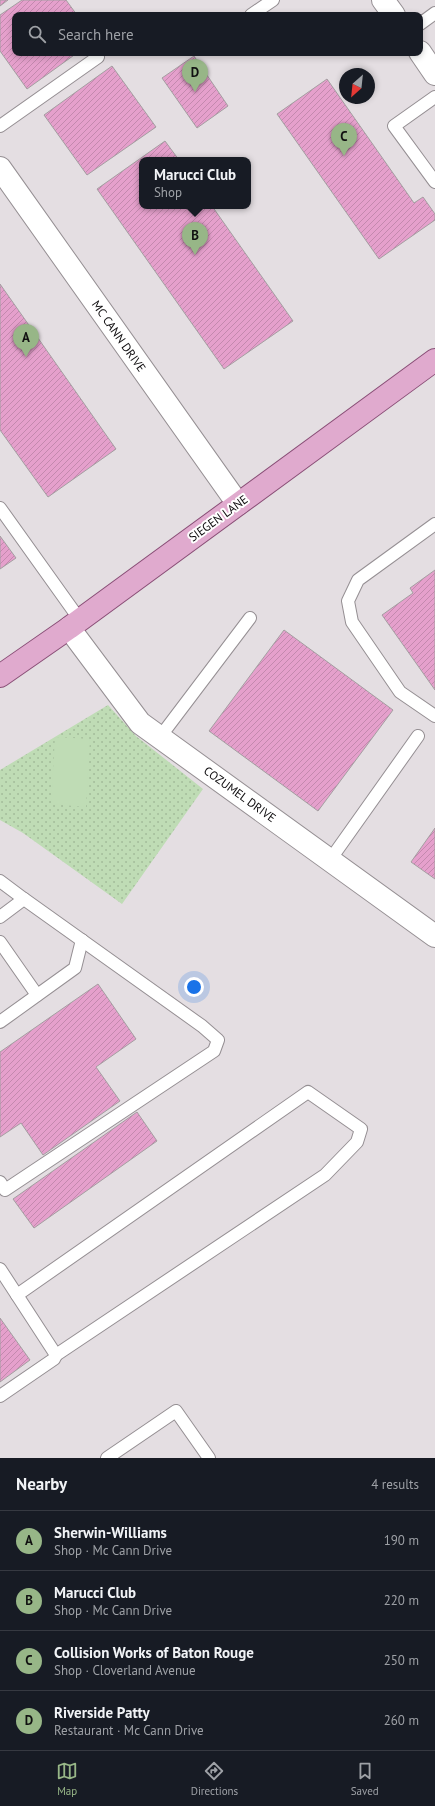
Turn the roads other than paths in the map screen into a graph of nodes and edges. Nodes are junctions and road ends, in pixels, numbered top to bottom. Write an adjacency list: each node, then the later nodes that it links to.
1 (273, 0): 3 (lane)
2 (383, 0): 4 (street)
3 (256, 12)
4 (392, 12)
5 (435, 13): 6 (lane)
6 (423, 22)
7 (423, 56): 9 (street)
8 (98, 57): 11 (lane)
9 (435, 74)
10 (435, 97): 13 (lane)
11 (0, 126)
12 (0, 168): 15 (street, MC CANN DRIVE)
13 (435, 182)
14 (435, 360): 15 (main road, SIEGEN LANE)
15 (238, 504): 19 (main road, SIEGEN LANE)
16 (0, 508): 19 (lane)
17 (435, 524): 21 (lane)
18 (250, 618): 23 (lane)
19 (75, 624): 20 (main road, SIEGEN LANE); 23 (street, COZUMEL DRIVE)
20 (0, 676)
21 (435, 716)
22 (418, 736): 24 (lane)
23 (160, 737): 24 (street, COZUMEL DRIVE)
24 (330, 860): 28 (street, COZUMEL DRIVE)
25 (0, 881): 26 (lane)
26 (24, 899): 27 (lane); 29 (lane)
27 (0, 917)
28 (435, 936)
29 (82, 940): 31 (lane); 33 (lane)
30 (0, 942): 31 (lane)
31 (37, 995): 32 (lane)
32 (0, 1022)
33 (0, 1182)
34 (0, 1269): 35 (lane)
35 (17, 1295): 36 (lane); 36 (lane)
36 (56, 1355): 37 (lane)
37 (0, 1396)
38 (107, 1458): 39 (lane)
39 (209, 1458)

